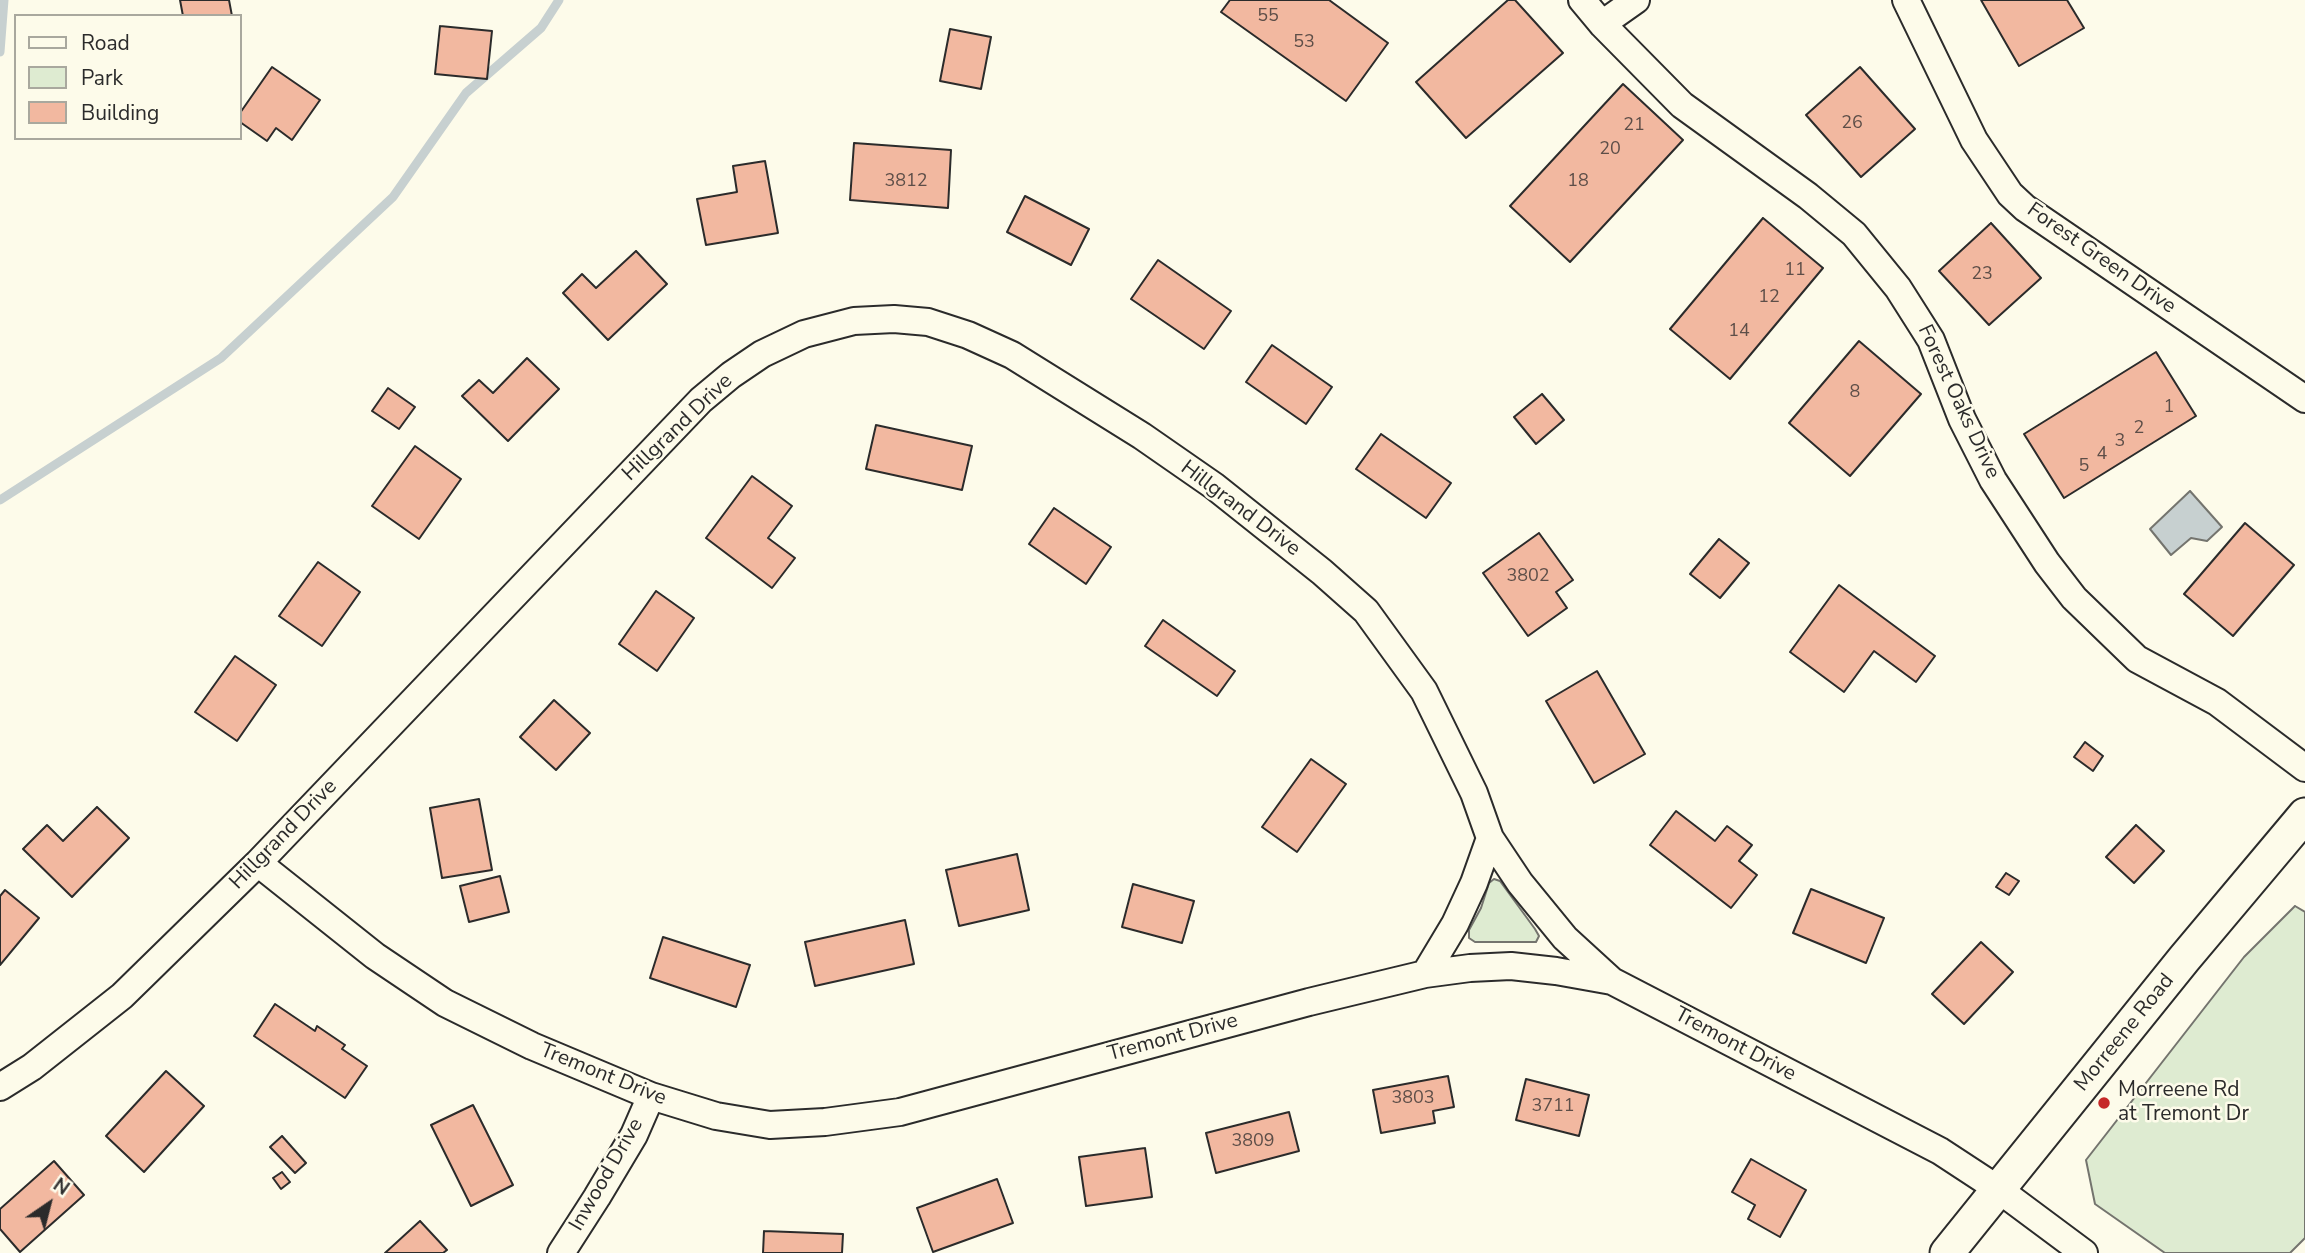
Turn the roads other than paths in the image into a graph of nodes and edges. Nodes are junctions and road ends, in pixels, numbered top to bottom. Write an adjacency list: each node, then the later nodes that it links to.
1 (1581, 0): 4 (street, Forest Oaks Drive)
2 (1636, 0): 4 (street)
3 (1906, 0): 5 (street, Forest Green Drive)
4 (1602, 24): 6 (street, Forest Oaks Drive)
5 (2305, 399)
6 (2305, 768)
7 (2305, 815): 14 (street, Morreene Road)
8 (1490, 838): 9 (street, Hillgrand Drive); 10 (street); 11 (street, Hillgrand Drive)
9 (258, 863): 12 (street, Hillgrand Drive); 13 (street, Tremont Drive)
10 (1425, 974): 11 (street, Tremont Drive); 13 (street, Tremont Drive)
11 (1612, 981): 14 (street, Tremont Drive)
12 (0, 1087)
13 (651, 1096): 15 (street, Inwood Drive)
14 (1998, 1188): 16 (street, Morreene Road); 17 (street, Tremont Drive)
15 (561, 1253)
16 (1947, 1253)
17 (2084, 1253)

